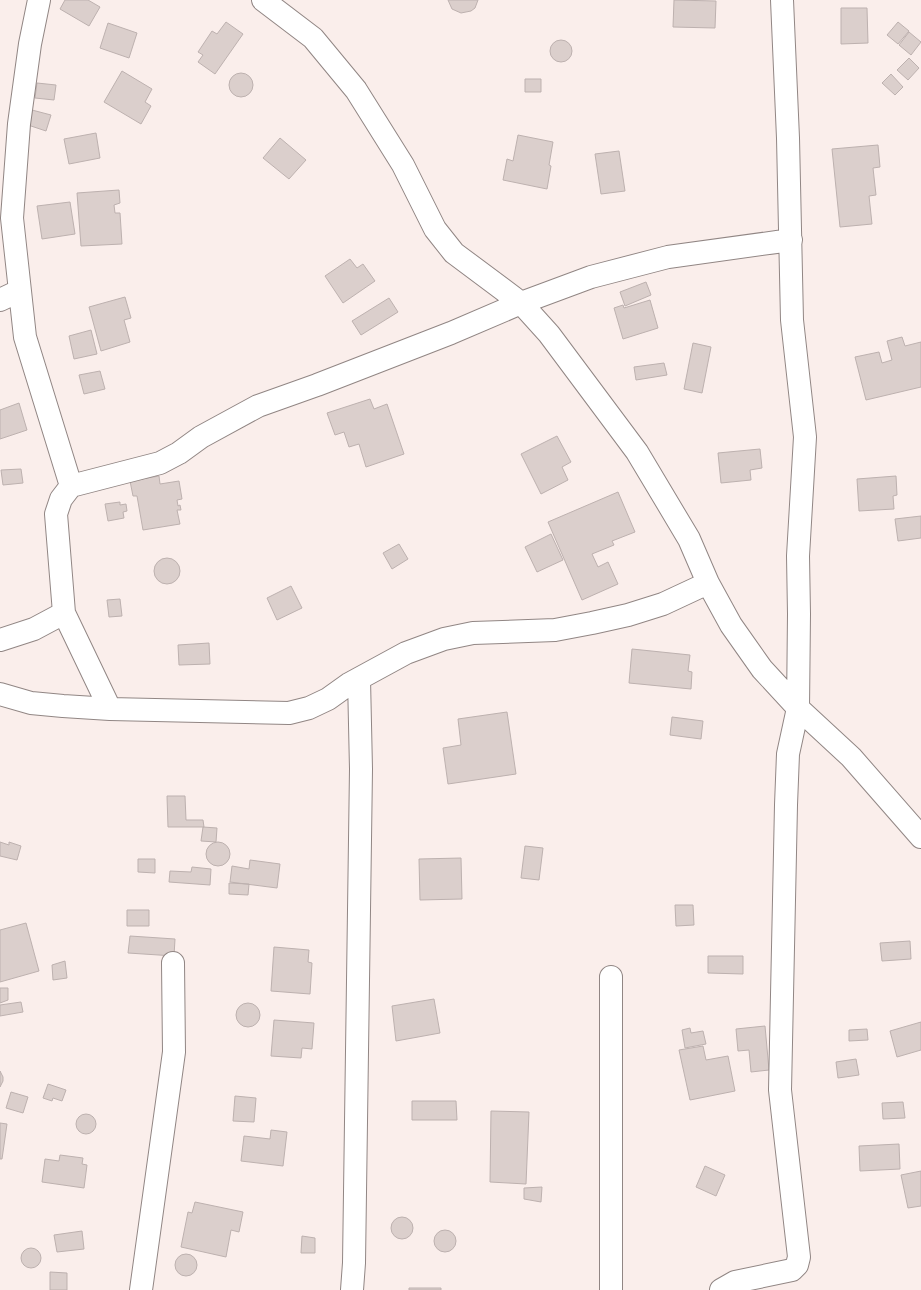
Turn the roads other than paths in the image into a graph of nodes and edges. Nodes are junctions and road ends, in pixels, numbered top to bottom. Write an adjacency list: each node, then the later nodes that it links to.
1 (39, 0): 5 (street)
2 (263, 0): 6 (street)
3 (782, 0): 4 (street)
4 (791, 240): 6 (street); 13 (street)
5 (10, 295): 7 (street)
6 (521, 303): 7 (street); 8 (street)
7 (71, 486): 9 (street)
8 (708, 583): 11 (street); 13 (street)
9 (64, 613): 10 (street); 14 (street)
10 (0, 640)
11 (359, 679): 14 (street); 19 (street)
12 (0, 694): 14 (street)
13 (798, 708): 15 (street); 21 (street)
14 (110, 709)
15 (921, 837)
16 (173, 963): 18 (street)
17 (610, 978): 20 (street)
18 (141, 1290)
19 (352, 1290)
20 (611, 1290)
21 (721, 1290)

